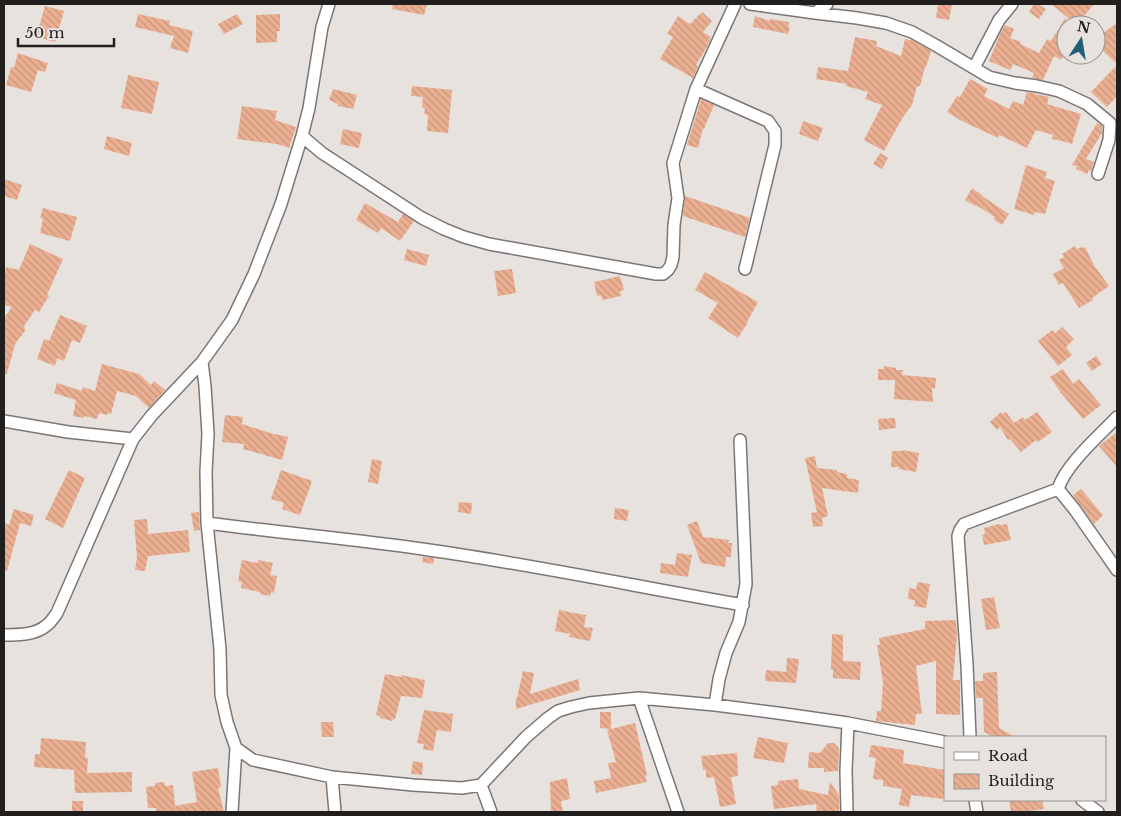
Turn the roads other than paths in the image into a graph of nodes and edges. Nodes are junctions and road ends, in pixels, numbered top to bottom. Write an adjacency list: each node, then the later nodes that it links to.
1 (329, 4): 9 (street)
2 (735, 4): 8 (street)
3 (750, 4): 6 (street)
4 (828, 4): 6 (street)
5 (1012, 4): 7 (street)
6 (815, 13): 7 (street)
7 (974, 68): 10 (street)
8 (696, 89): 9 (street); 11 (street)
9 (302, 136): 12 (street)
10 (1098, 174)
11 (744, 269)
12 (202, 362): 15 (street); 18 (street)
13 (1117, 417): 17 (street)
14 (4, 421): 15 (street)
15 (133, 438): 21 (street)
16 (740, 440): 20 (street)
17 (1058, 489): 19 (street); 25 (street)
18 (207, 523): 20 (street); 27 (street)
19 (1117, 570)
20 (743, 605): 23 (street)
21 (4, 635)
22 (639, 698): 23 (street); 29 (street); 34 (street)
23 (715, 704): 24 (street)
24 (848, 723): 26 (street); 35 (street)
25 (970, 736)
26 (944, 742)
27 (236, 748): 28 (street); 31 (street)
28 (332, 777): 29 (street); 32 (street)
29 (481, 785): 33 (street)
30 (1083, 801): 36 (street)
31 (232, 812)
32 (335, 812)
33 (491, 812)
34 (678, 812)
35 (847, 812)
36 (1098, 812)

